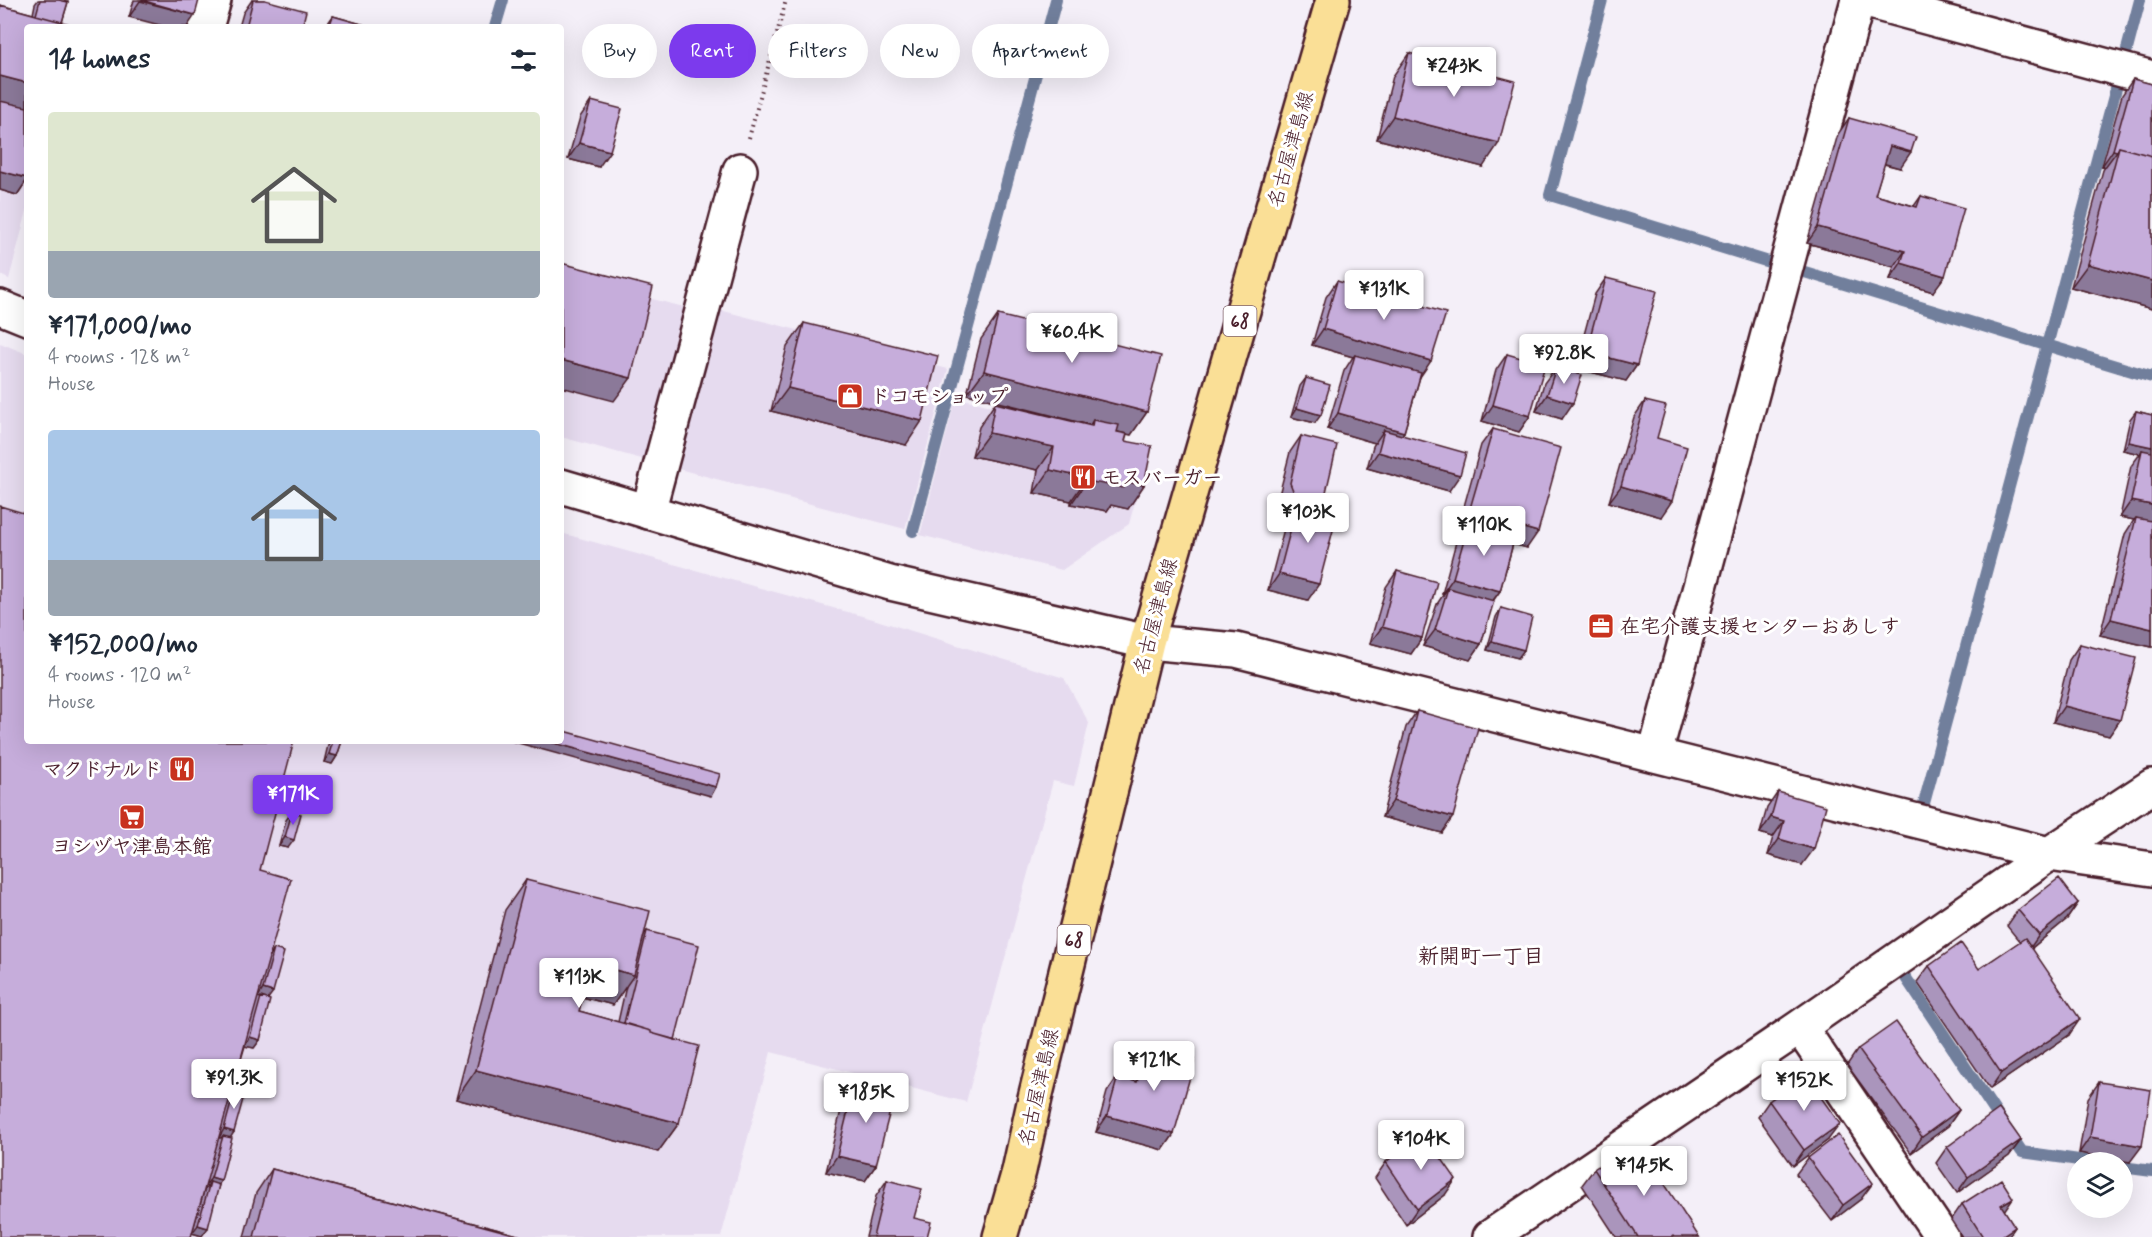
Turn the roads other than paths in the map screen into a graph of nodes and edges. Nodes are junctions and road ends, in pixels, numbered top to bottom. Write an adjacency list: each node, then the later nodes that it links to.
1 (214, 0): 5 (street)
2 (1333, 0): 12 (main road, 名古屋津島線 / 68)
3 (1857, 0): 13 (street)
4 (1863, 0): 6 (street)
5 (207, 24)
6 (2152, 78)
7 (740, 170): 11 (street)
8 (0, 307): 9 (street)
9 (24, 317)
10 (564, 487): 11 (street)
11 (648, 512): 12 (street)
12 (1147, 642): 13 (street); 18 (main road, 名古屋津島線 / 68)
13 (1655, 754): 15 (street)
14 (2152, 786): 15 (street)
15 (2049, 854): 16 (street); 17 (street)
16 (2152, 869)
17 (1800, 1027): 19 (street); 20 (street)
18 (1000, 1237)
19 (1490, 1237)
20 (1942, 1237)

